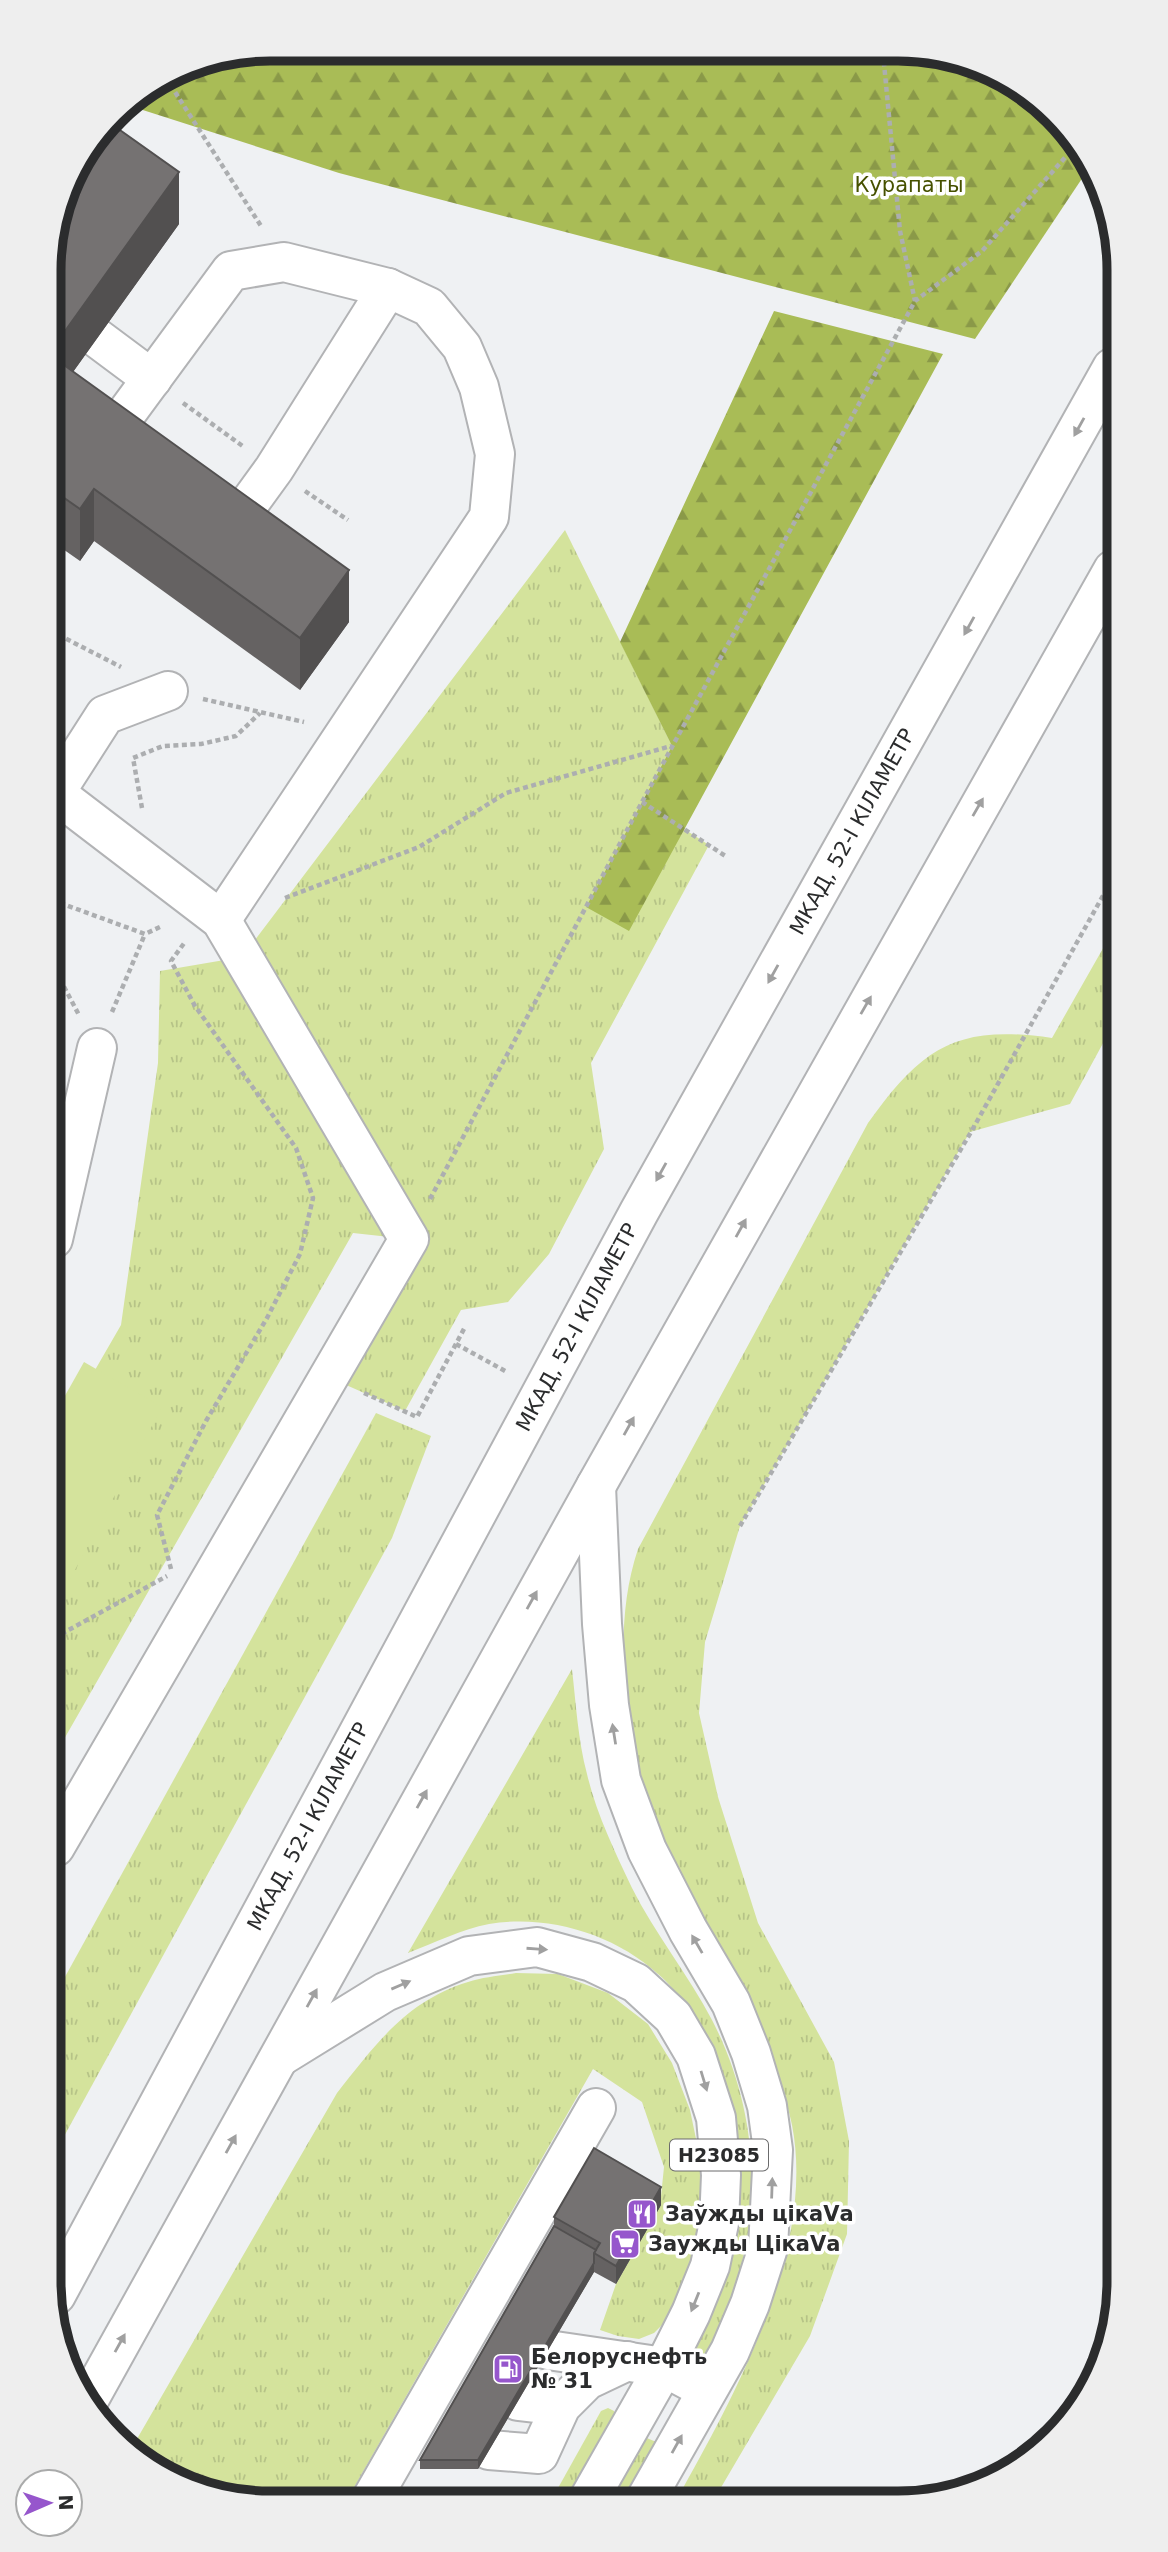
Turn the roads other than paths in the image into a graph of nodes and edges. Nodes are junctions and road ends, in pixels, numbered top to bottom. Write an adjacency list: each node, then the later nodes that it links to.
1 (388, 288): 4 (main road); 6 (main road); 11 (main road)
2 (97, 338): 4 (main road)
3 (1107, 377): 18 (main road, МКАД, 52-І КІЛАМЕТР, one-way to 18)
4 (152, 379): 5 (main road)
5 (114, 430)
6 (245, 509)
7 (1107, 581): 14 (main road, one-way to 7)
8 (169, 691): 9 (main road)
9 (62, 779)
10 (62, 799): 11 (main road)
11 (218, 909): 15 (main road)
12 (96, 1048): 13 (main road)
13 (62, 1201)
14 (596, 1486): 16 (main road, one-way to 14); 21 (main road, Н23085, one-way to 14)
15 (61, 1836)
16 (279, 2058): 20 (main road, Н23085, one-way to 20); 22 (main road, one-way to 16)
17 (596, 2108): 26 (main road)
18 (61, 2286)
19 (548, 2350): 20 (main road)
20 (645, 2364): 21 (main road); 24 (main road); 27 (main road, Н23085)
21 (707, 2390): 28 (main road, Н23085, one-way to 21)
22 (93, 2392)
23 (518, 2401): 24 (main road)
24 (561, 2406): 25 (main road)
25 (489, 2450)
26 (378, 2491)
27 (592, 2491)
28 (650, 2491)

